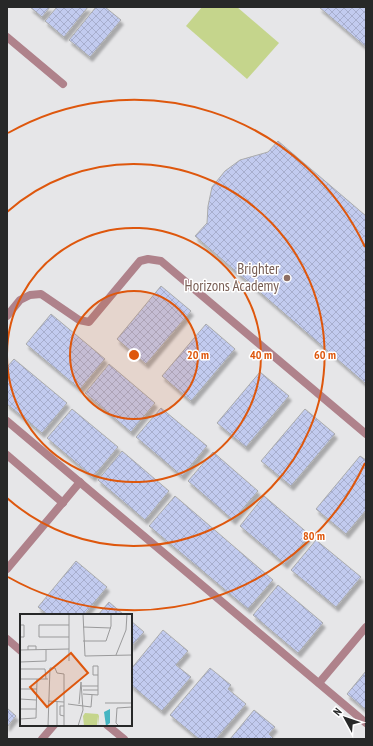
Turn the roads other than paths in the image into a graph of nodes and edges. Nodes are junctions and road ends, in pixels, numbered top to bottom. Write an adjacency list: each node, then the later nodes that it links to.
1 (7, 37): 2 (street)
2 (63, 84)
3 (7, 316): 5 (street)
4 (7, 421): 7 (street)
5 (366, 434)
6 (7, 455): 8 (street)
7 (80, 482): 8 (street); 13 (street)
8 (63, 503): 9 (street)
9 (7, 569)
10 (366, 627): 13 (street)
11 (7, 639): 12 (street)
12 (20, 650)
13 (319, 683): 14 (street)
14 (366, 723)
15 (53, 726): 17 (street)
16 (109, 726): 18 (street)
17 (42, 739)
18 (124, 739)

